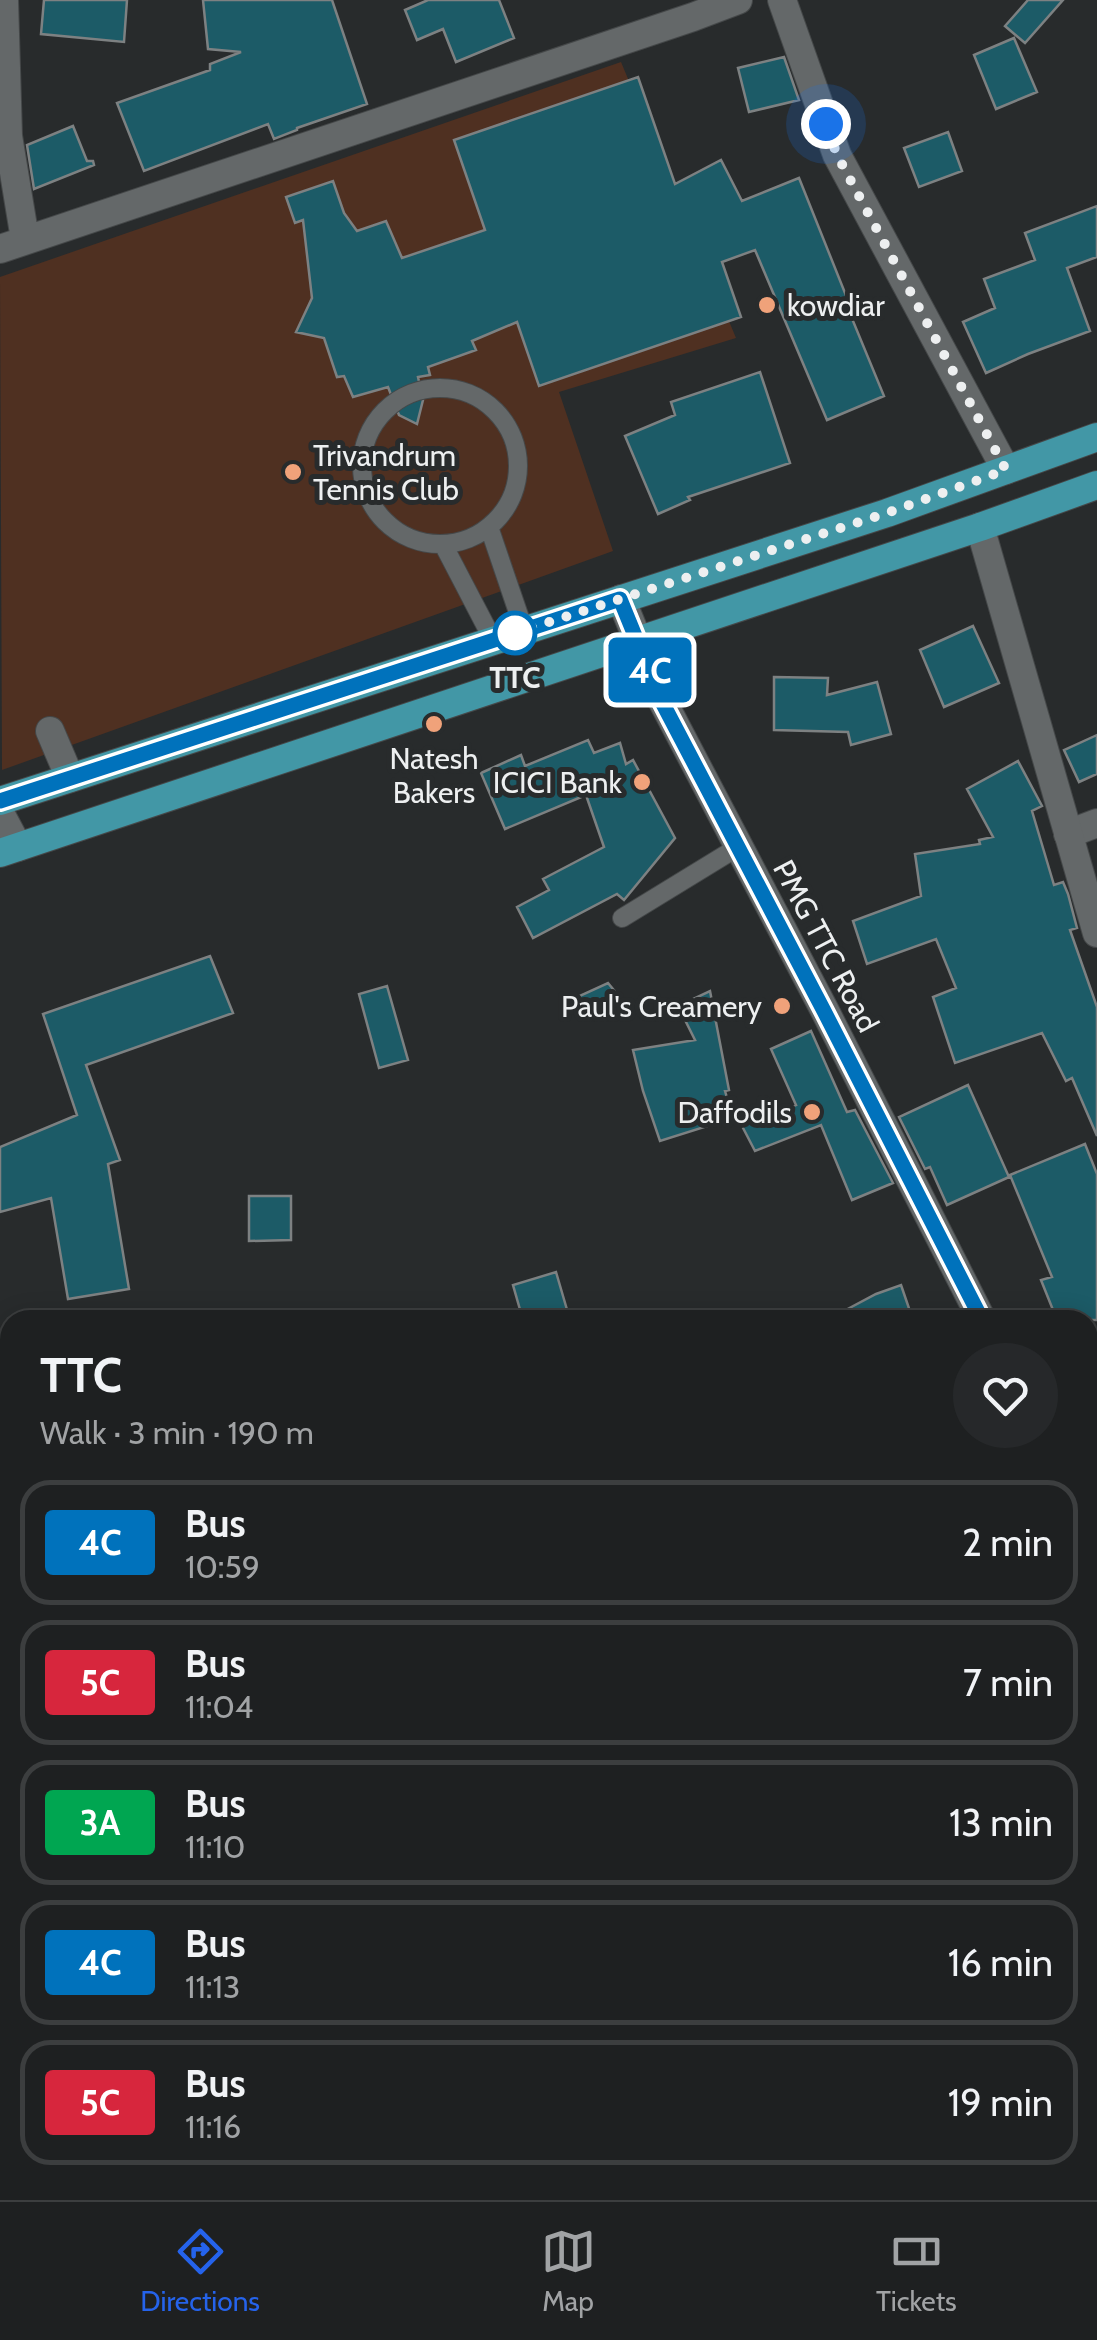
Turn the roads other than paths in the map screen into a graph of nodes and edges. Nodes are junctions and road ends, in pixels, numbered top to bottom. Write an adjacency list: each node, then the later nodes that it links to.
1 (4, 0): 5 (street)
2 (738, 0): 4 (street)
3 (782, 0): 7 (street)
4 (690, 9): 5 (street)
5 (13, 244)
6 (1097, 437): 7 (main road)
7 (1006, 470): 12 (main road)
8 (1097, 485): 10 (main road)
9 (489, 526): 11 (lane); 11 (lane); 13 (lane)
10 (980, 527): 15 (main road); 21 (street)
11 (444, 546): 14 (lane)
12 (620, 599): 13 (main road); 15 (street, PMG TTC Road)
13 (524, 630): 14 (main road)
14 (492, 640): 17 (main road)
15 (639, 641): 22 (street, PMG TTC Road); 23 (main road)
16 (50, 730): 17 (street)
17 (70, 778): 18 (main road)
18 (0, 800)
19 (0, 813): 23 (street)
20 (1097, 824): 21 (street)
21 (1068, 834): 25 (street)
22 (738, 847): 24 (lane); 26 (street, PMG TTC Road)
23 (9, 850)
24 (622, 918)
25 (1097, 933)
26 (977, 1310)

